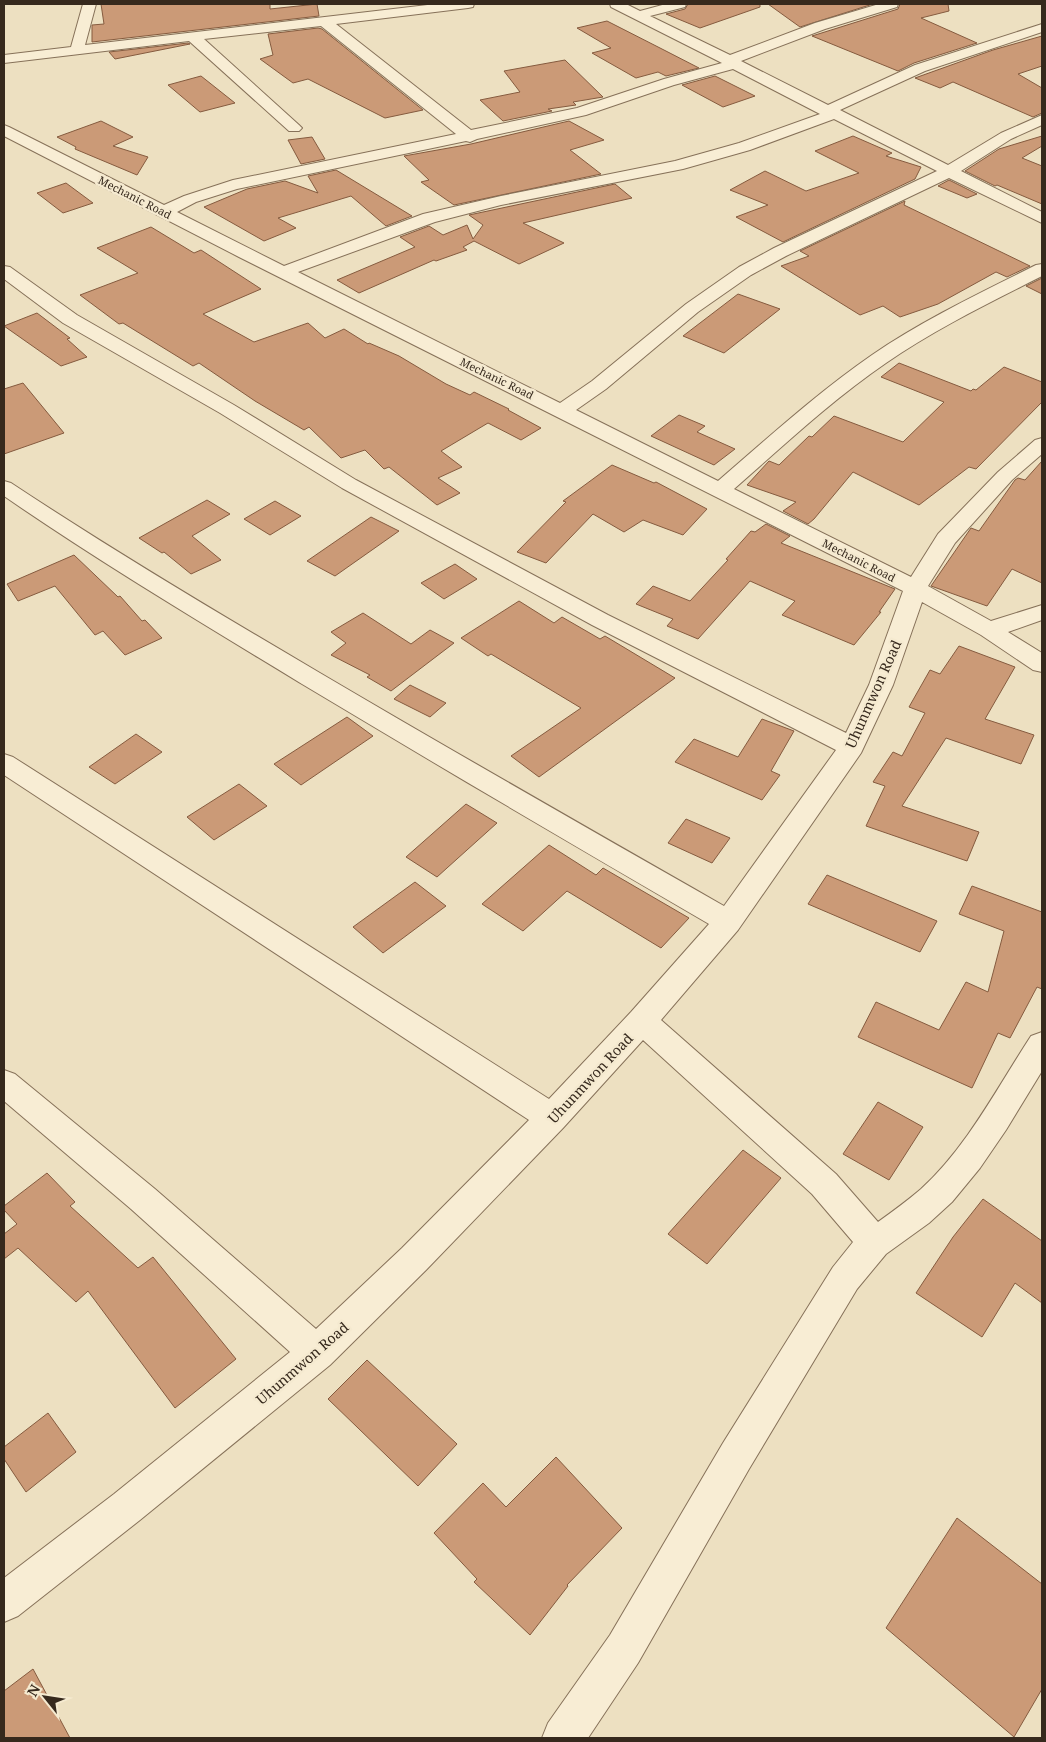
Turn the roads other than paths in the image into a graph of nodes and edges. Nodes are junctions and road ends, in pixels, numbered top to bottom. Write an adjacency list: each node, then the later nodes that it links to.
1 (89, 4): 12 (street)
2 (347, 4): 8 (street)
3 (468, 4): 8 (street)
4 (616, 4): 7 (street)
5 (680, 4): 7 (street)
6 (892, 4): 14 (street)
7 (639, 15): 14 (street)
8 (346, 19): 9 (street)
9 (325, 22): 11 (street); 19 (street)
10 (1042, 28): 15 (street)
11 (193, 37): 12 (street); 17 (street)
12 (77, 50): 13 (street)
13 (4, 58)
14 (731, 62): 15 (street); 19 (street)
15 (830, 113): 20 (street); 25 (street)
16 (1042, 119): 20 (street)
17 (294, 128)
18 (4, 130): 21 (street, Mechanic Road)
19 (470, 136): 21 (street)
20 (948, 172): 22 (street); 26 (street)
21 (164, 212): 25 (street, Mechanic Road)
22 (1042, 218)
23 (1042, 270): 29 (street)
24 (4, 271): 34 (street)
25 (283, 272): 26 (street, Mechanic Road)
26 (562, 411): 29 (street, Mechanic Road)
27 (1042, 444): 30 (street, Uhunmwon Road)
28 (4, 488): 36 (street)
29 (720, 490): 30 (street, Mechanic Road)
30 (915, 588): 32 (street, Mechanic Road); 34 (street, Uhunmwon Road)
31 (1042, 612): 32 (street)
32 (989, 630): 33 (street, Mechanic Road)
33 (1042, 664)
34 (852, 746): 36 (street, Uhunmwon Road)
35 (4, 763): 40 (street)
36 (728, 922): 37 (street, Uhunmwon Road)
37 (642, 1021): 40 (street, Uhunmwon Road); 41 (street)
38 (1042, 1045): 41 (street)
39 (4, 1083): 42 (street)
40 (552, 1118): 42 (street, Uhunmwon Road)
41 (874, 1243): 44 (street)
42 (317, 1353): 43 (street, Uhunmwon Road)
43 (4, 1602)
44 (563, 1738)

